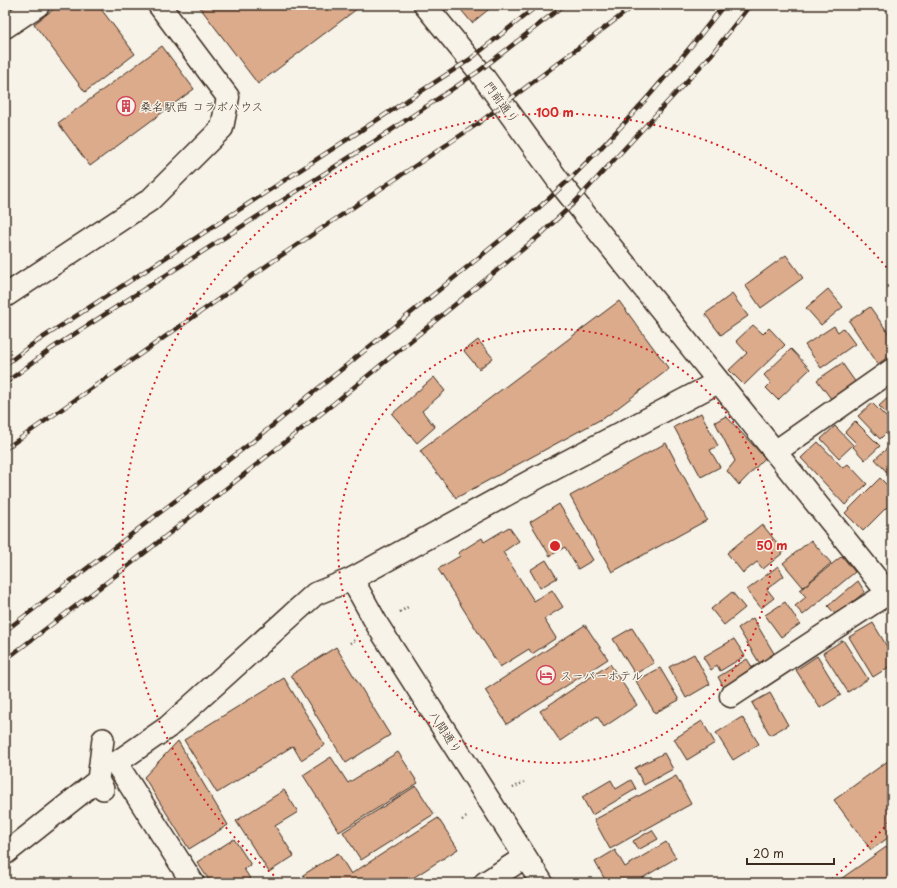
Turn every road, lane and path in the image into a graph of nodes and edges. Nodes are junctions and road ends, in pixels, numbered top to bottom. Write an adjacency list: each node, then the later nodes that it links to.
1 (38, 5): 4 (street)
2 (159, 5): 5 (street)
3 (425, 5): 7 (street, 門前通り)
4 (5, 27)
5 (5, 296)
6 (892, 370): 8 (street)
7 (718, 382): 8 (street, 門前通り); 9 (street)
8 (775, 452): 10 (street, 門前通り)
9 (352, 579): 14 (street, 八間通り); 15 (street)
10 (890, 596): 11 (street)
11 (731, 696)
12 (103, 739): 13 (street)
13 (5, 854)
14 (525, 857): 16 (street); 17 (street, 八間通り)
15 (194, 883)
16 (485, 883)
17 (542, 883)

